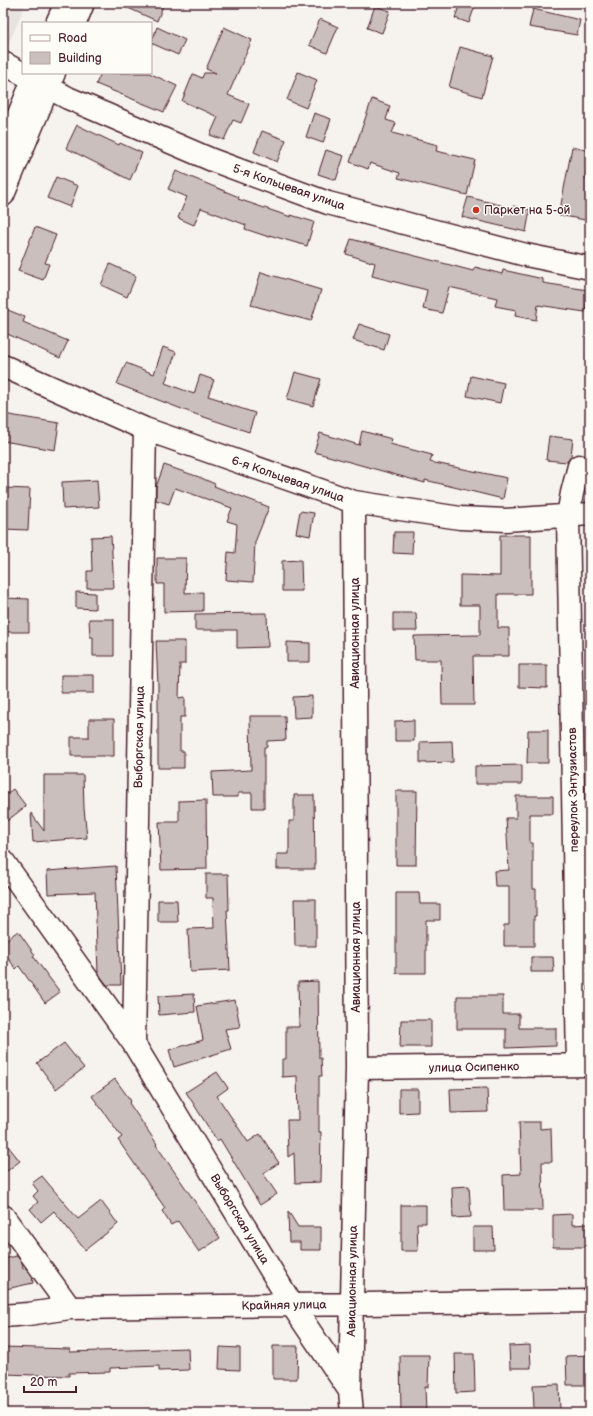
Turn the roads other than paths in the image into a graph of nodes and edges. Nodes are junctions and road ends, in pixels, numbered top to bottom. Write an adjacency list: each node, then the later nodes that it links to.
1 (66, 3): 3 (street)
2 (83, 3): 4 (street)
3 (57, 22)
4 (75, 22)
5 (3, 63): 6 (street, 5-я Кольцевая улица)
6 (22, 71)
7 (30, 74): 8 (street, 5-я Кольцевая улица)
8 (43, 79): 9 (street); 10 (street); 11 (street, 5-я Кольцевая улица)
9 (3, 153)
10 (3, 196)
11 (590, 268)
12 (3, 366): 13 (street, 6-я Кольцевая улица)
13 (145, 429): 15 (street, 6-я Кольцевая улица); 19 (street, Выборгская улица)
14 (579, 466): 17 (street, переулок Энтузиастов)
15 (354, 502): 17 (street, 6-я Кольцевая улица); 21 (street, Авиационная улица)
16 (590, 514): 17 (street, 6-я Кольцевая улица)
17 (568, 516): 20 (street, переулок Энтузиастов)
18 (3, 861): 19 (street, Выборгская улица)
19 (134, 1044): 25 (street, Выборгская улица)
20 (584, 1065): 21 (street, улица Осипенко)
21 (357, 1068): 24 (street, Авиационная улица)
22 (3, 1216): 26 (street)
23 (590, 1301): 24 (street, Крайняя улица)
24 (352, 1304): 25 (street, Крайняя улица); 28 (street, Авиационная улица)
25 (292, 1305): 26 (street, Крайняя улица); 28 (street, Выборгская улица)
26 (70, 1308): 27 (street, Крайняя улица)
27 (3, 1316)
28 (350, 1391): 29 (street, Авиационная улица)
29 (352, 1413)

